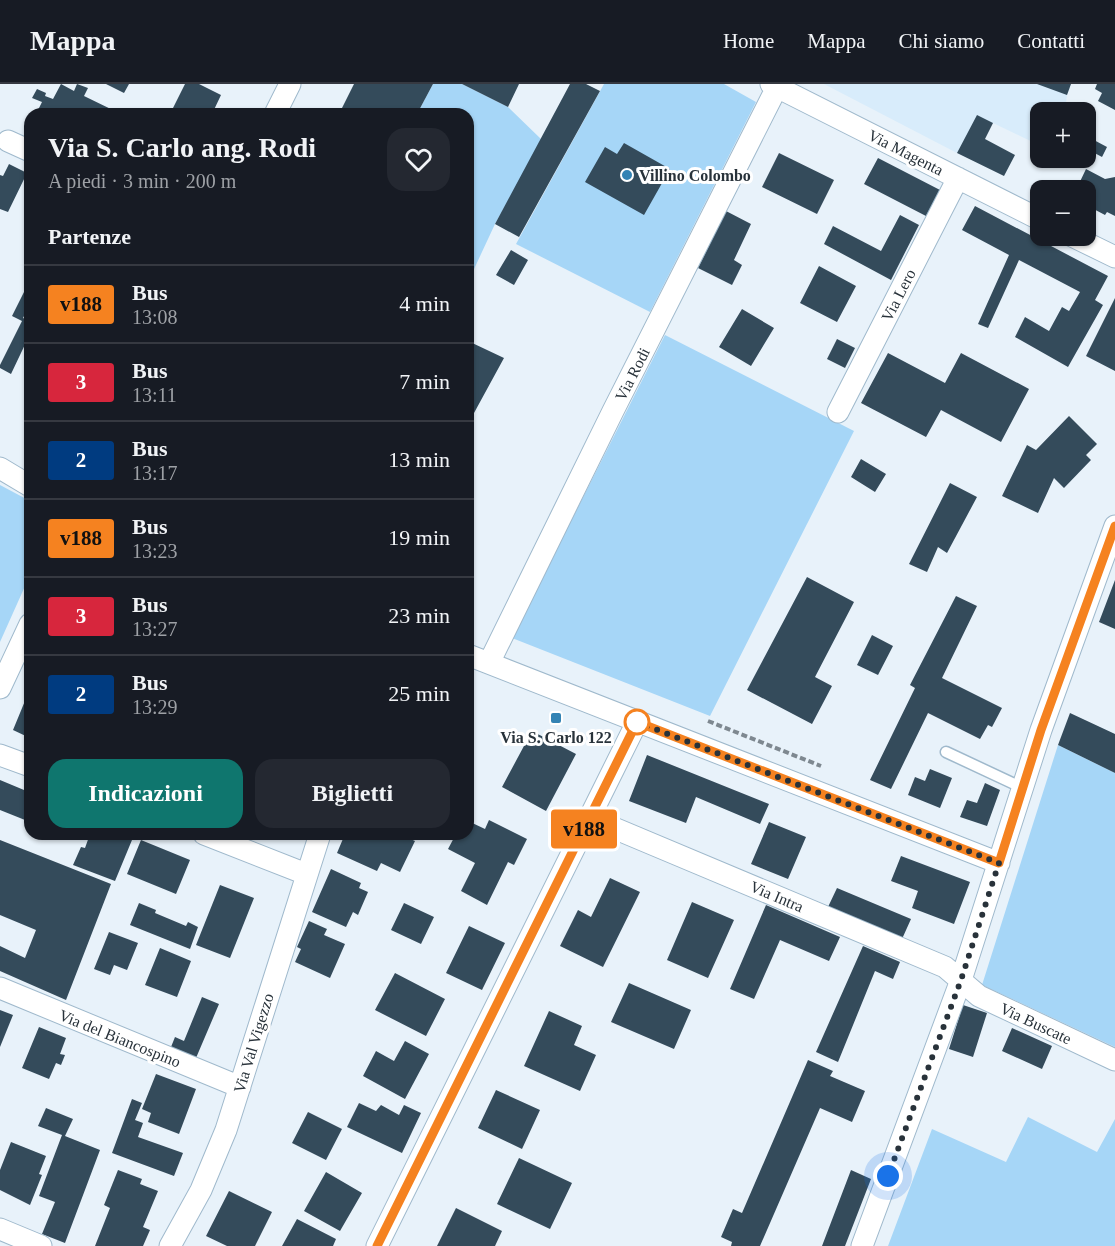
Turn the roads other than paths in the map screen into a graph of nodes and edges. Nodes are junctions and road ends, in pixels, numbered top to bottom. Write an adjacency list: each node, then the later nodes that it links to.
1 (287, 85): 3 (street)
2 (774, 86): 6 (street, Via Magenta); 16 (street, Via Rodi)
3 (277, 108)
4 (8, 141): 5 (street)
5 (24, 149)
6 (958, 178): 7 (street, Via Magenta); 10 (street, Via Lero)
7 (1030, 214)
8 (1092, 246): 9 (street)
9 (1115, 257)
10 (838, 412)
11 (0, 468): 12 (street)
12 (24, 482)
13 (1115, 526): 22 (street)
14 (24, 637): 17 (street)
15 (474, 657): 16 (street)
16 (489, 663): 18 (street)
17 (0, 688)
18 (637, 722): 23 (street); 26 (street)
19 (946, 752): 22 (lane)
20 (0, 755): 21 (street)
21 (24, 764)
22 (1023, 788): 26 (street)
23 (590, 818): 28 (street, Via Intra); 35 (street)
24 (219, 840): 27 (street)
25 (318, 840): 27 (street, Via Val Vigezzo)
26 (999, 863): 28 (street)
27 (306, 874): 31 (street, Via Val Vigezzo)
28 (961, 980): 30 (street, Via Buscate); 36 (street)
29 (0, 988): 31 (street, Via del Biancospino)
30 (1115, 1060)
31 (240, 1087): 34 (street, Via Val Vigezzo)
32 (0, 1229): 33 (street)
33 (42, 1246)
34 (170, 1246)
35 (377, 1246)
36 (862, 1246)

